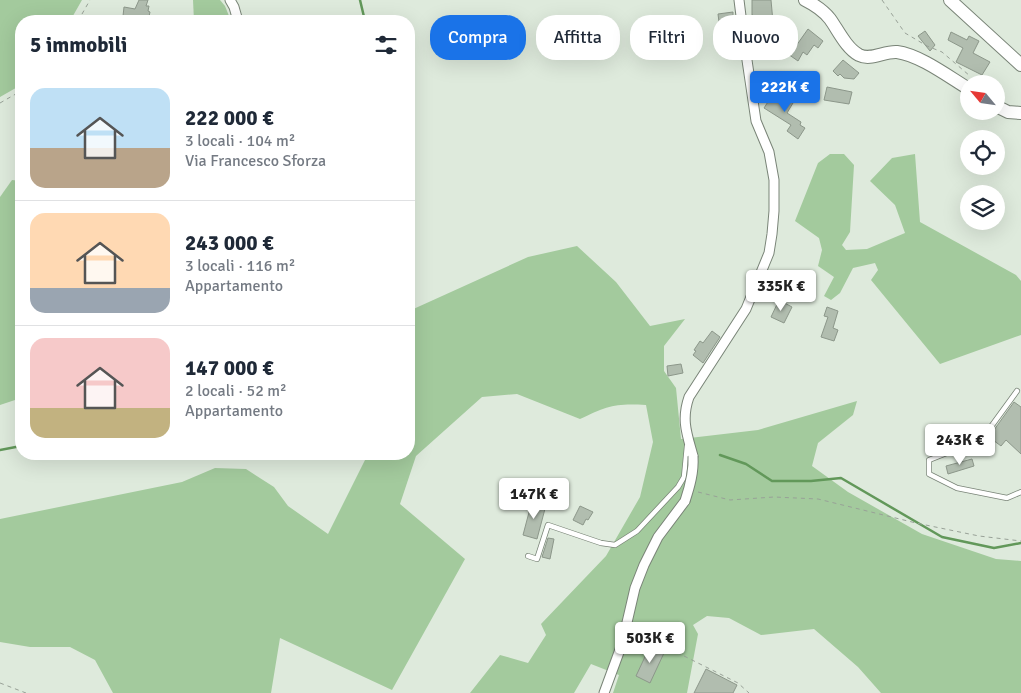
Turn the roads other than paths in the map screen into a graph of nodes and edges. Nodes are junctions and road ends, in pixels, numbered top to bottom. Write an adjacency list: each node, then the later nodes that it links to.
1 (230, 0): 5 (street)
2 (739, 0): 11 (street)
3 (805, 0): 7 (main road)
4 (950, 0): 6 (main road)
5 (236, 15)
6 (1021, 65)
7 (960, 79)
8 (1005, 110): 9 (main road)
9 (1021, 114)
10 (1017, 392): 12 (lane)
11 (688, 439): 13 (lane); 14 (street, bridge)
12 (1021, 492)
13 (528, 556)
14 (604, 693)

